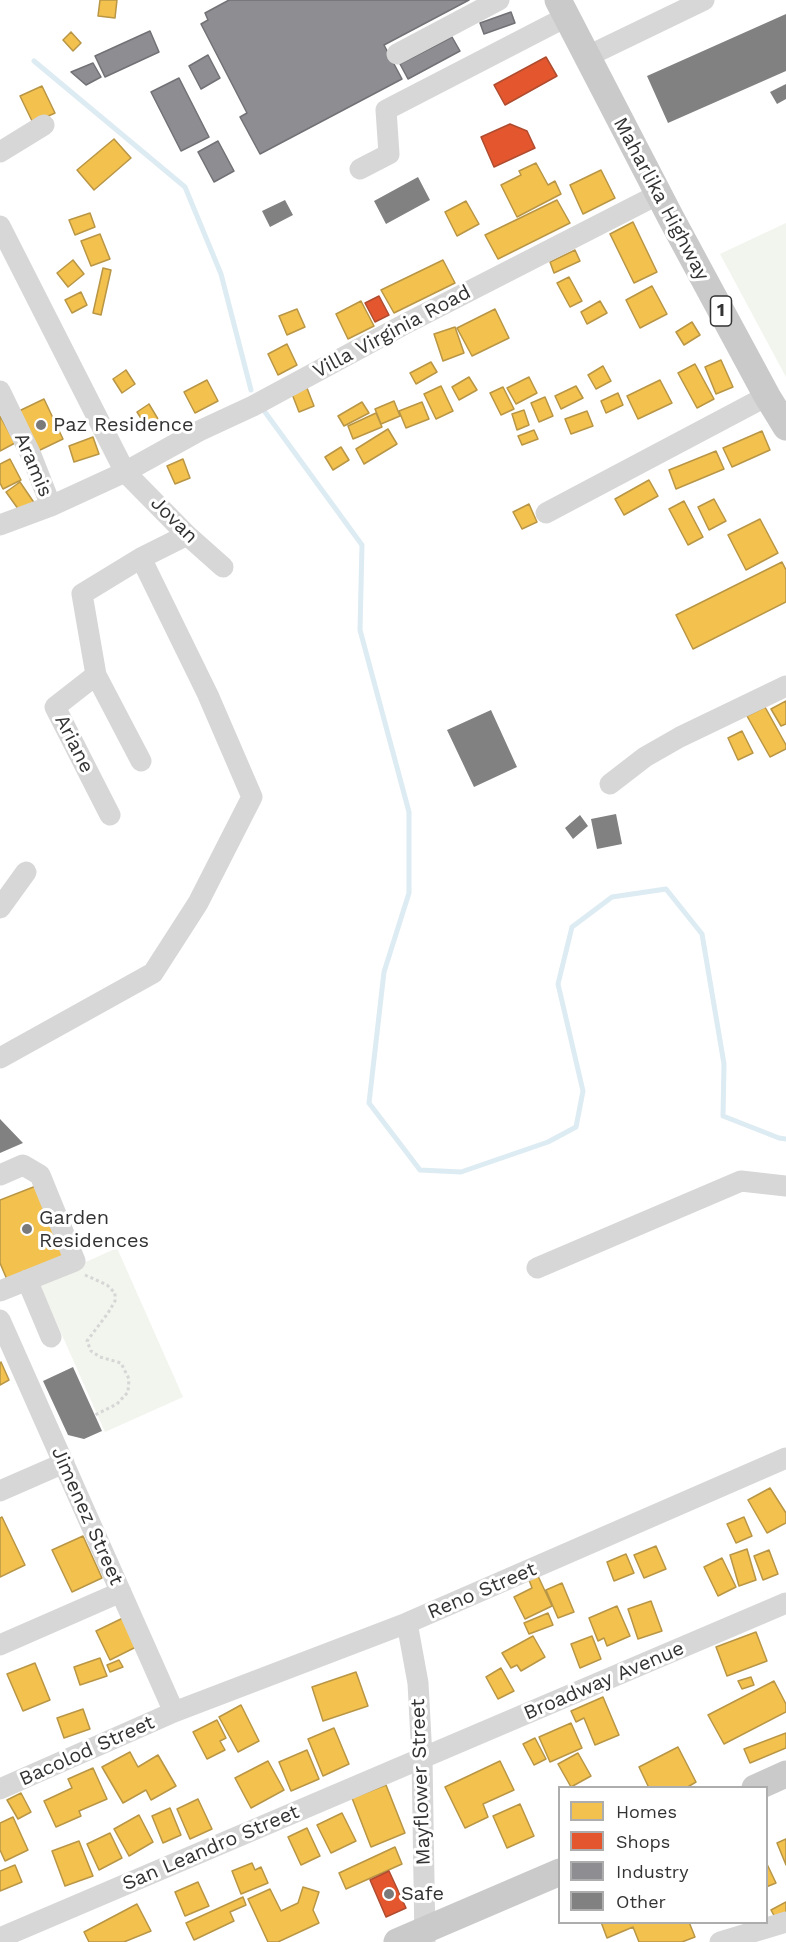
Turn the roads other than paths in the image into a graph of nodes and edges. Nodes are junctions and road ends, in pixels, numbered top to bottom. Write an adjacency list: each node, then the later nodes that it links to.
1 (499, 0): 4 (street)
2 (704, 0): 5 (street)
3 (562, 9): 5 (main road, Maharlika Highway / 1); 8 (street)
4 (397, 54)
5 (586, 57): 9 (main road, Maharlika Highway / 1)
6 (44, 125): 7 (street)
7 (0, 152)
8 (360, 169)
9 (658, 194): 12 (main road, Maharlika Highway / 1); 14 (street, Villa Virginia Road)
10 (0, 226): 14 (street, Jovan)
11 (0, 391): 15 (street, Aramis)
12 (767, 396): 13 (main road, Maharlika Highway / 1); 16 (street)
13 (786, 427)
14 (125, 472): 15 (street, Villa Virginia Road); 18 (street, Jovan)
15 (51, 506): 17 (street, Villa Virginia Road)
16 (546, 513)
17 (0, 525)
18 (187, 535): 19 (street); 20 (street, Jovan)
19 (141, 558): 21 (street); 28 (street)
20 (224, 567)
21 (96, 675): 23 (street); 25 (street, Ariane)
22 (786, 686): 24 (street)
23 (141, 761)
24 (610, 784)
25 (110, 815)
26 (26, 872): 27 (street)
27 (0, 908)
28 (0, 1058)
29 (0, 1175): 32 (street)
30 (786, 1186): 31 (street)
31 (537, 1268)
32 (27, 1280): 33 (street); 35 (street)
33 (0, 1291)
34 (2, 1328): 37 (street, Jimenez Street)
35 (51, 1337)
36 (786, 1458): 41 (street, Reno Street)
37 (64, 1463): 38 (street); 39 (street, Jimenez Street)
38 (0, 1491)
39 (121, 1592): 42 (street); 43 (street, Jimenez Street)
40 (786, 1603): 44 (street, Broadway Avenue)
41 (407, 1623): 43 (street, Reno Street); 44 (street, Mayflower Street)
42 (0, 1645)
43 (174, 1712): 47 (street, Bacolod Street)
44 (422, 1758): 50 (street, Mayflower Street); 51 (street, San Leandro Street)
45 (786, 1774): 46 (main road)
46 (759, 1786)
47 (0, 1789)
48 (558, 1873): 50 (main road)
49 (786, 1922): 53 (street)
50 (425, 1936): 52 (main road)
51 (0, 1938)
52 (397, 1942)
53 (720, 1942)

